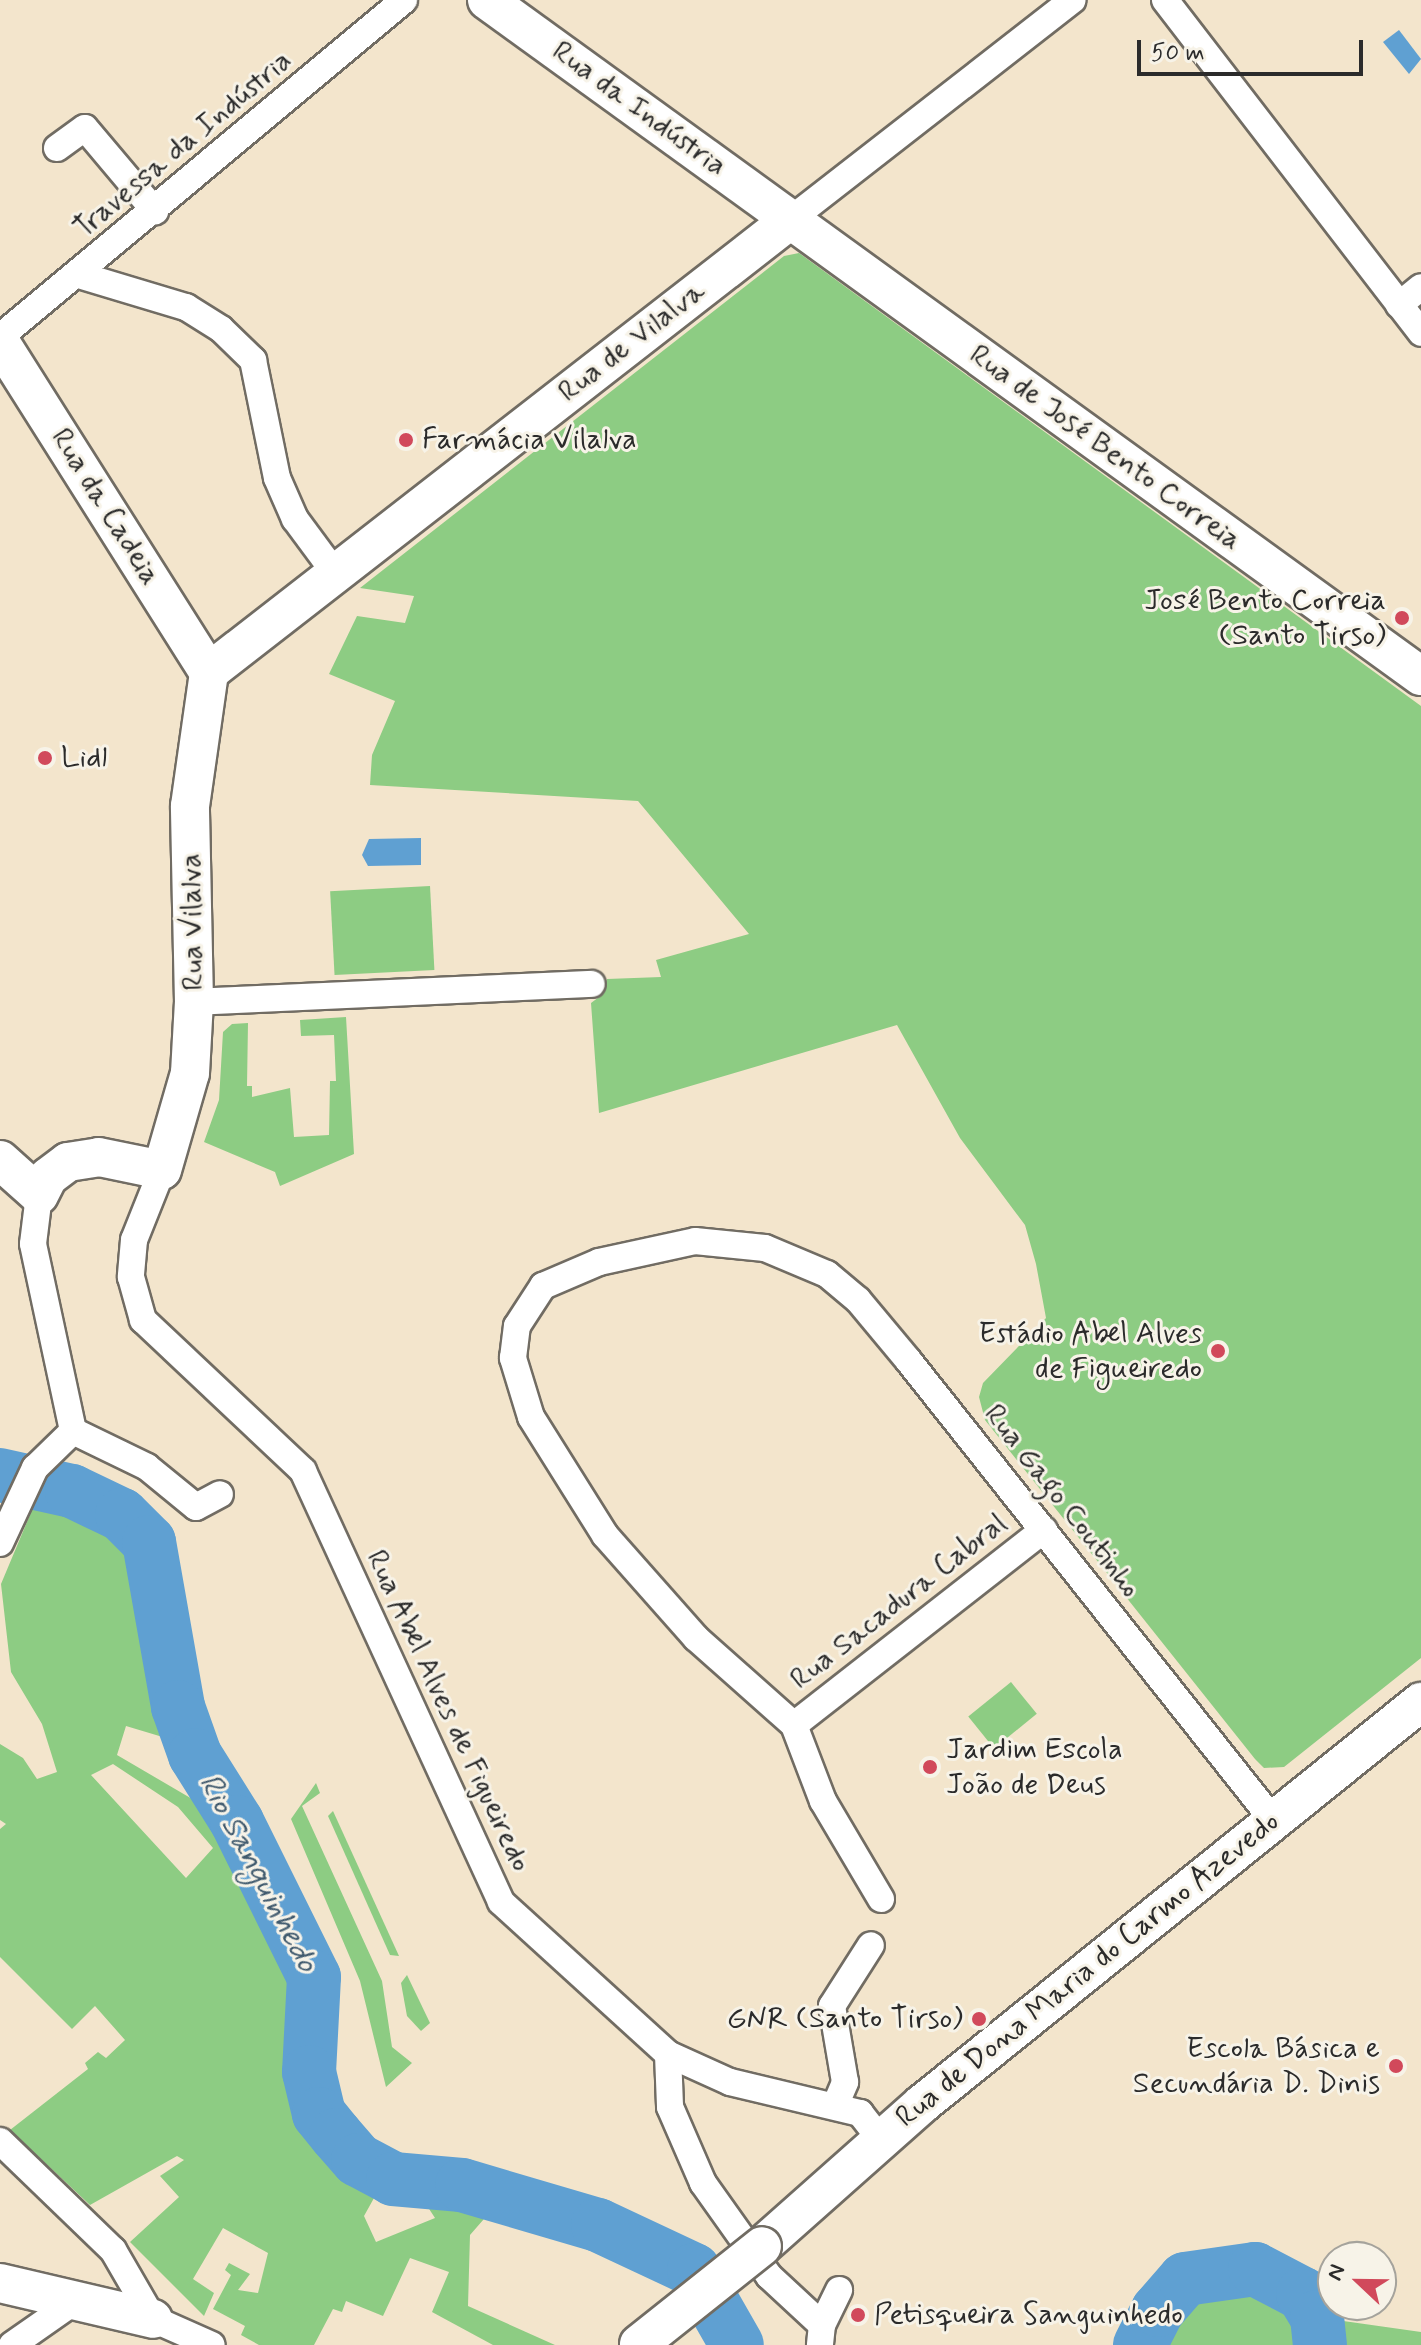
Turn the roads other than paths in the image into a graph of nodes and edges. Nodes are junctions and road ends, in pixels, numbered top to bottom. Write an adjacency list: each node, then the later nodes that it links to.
1 (404, 0): 6 (street, Travessa da Indústria)
2 (487, 0): 7 (street, Rua da Indústria)
3 (1073, 0): 7 (street)
4 (1165, 0): 10 (street)
5 (57, 148): 6 (street)
6 (155, 211): 8 (street, Travessa da Indústria)
7 (790, 220): 13 (street, Rua de Vilalva); 15 (street, Rua de José Bento Correia)
8 (79, 275): 12 (street, Travessa da Indústria); 13 (street)
9 (1421, 287): 10 (street)
10 (1399, 305): 11 (street)
11 (1421, 333)
12 (0, 339): 14 (street, Rua da Cadeia)
13 (335, 573): 14 (street, Rua de Vilalva)
14 (209, 672): 17 (street, Rua Vilalva)
15 (1421, 676)
16 (592, 984): 17 (street)
17 (194, 1002): 19 (street, Rua Vilalva)
18 (0, 1160): 20 (street)
19 (162, 1170): 20 (street); 31 (street, Rua Abel Alves de Figueiredo)
20 (39, 1195): 22 (street)
21 (517, 1326): 24 (street, Rua Gago Coutinho); 27 (street, Rua Sacadura Cabral)
22 (73, 1431): 23 (street); 25 (street)
23 (220, 1494)
24 (1044, 1530): 27 (street, Rua Sacadura Cabral); 28 (street, Rua Gago Coutinho)
25 (0, 1543)
26 (1421, 1702): 28 (street, Rua de Dona Maria do Carmo Azevedo)
27 (794, 1725): 29 (street, Rua Sacadura Cabral)
28 (1273, 1820): 33 (street, Rua de Dona Maria do Carmo Azevedo)
29 (881, 1899)
30 (871, 1945): 32 (street)
31 (668, 2054): 32 (street, Rua Abel Alves de Figueiredo); 39 (street)
32 (835, 2106): 33 (street, Rua Abel Alves de Figueiredo)
33 (880, 2139): 40 (street, Rua de Dona Maria do Carmo Azevedo, bridge)
34 (0, 2141): 38 (street)
35 (0, 2283): 37 (street)
36 (839, 2290): 39 (street)
37 (75, 2301): 38 (street); 41 (street)
38 (153, 2319): 42 (street)
39 (821, 2335)
40 (638, 2344)
41 (12, 2345)
42 (212, 2345)

